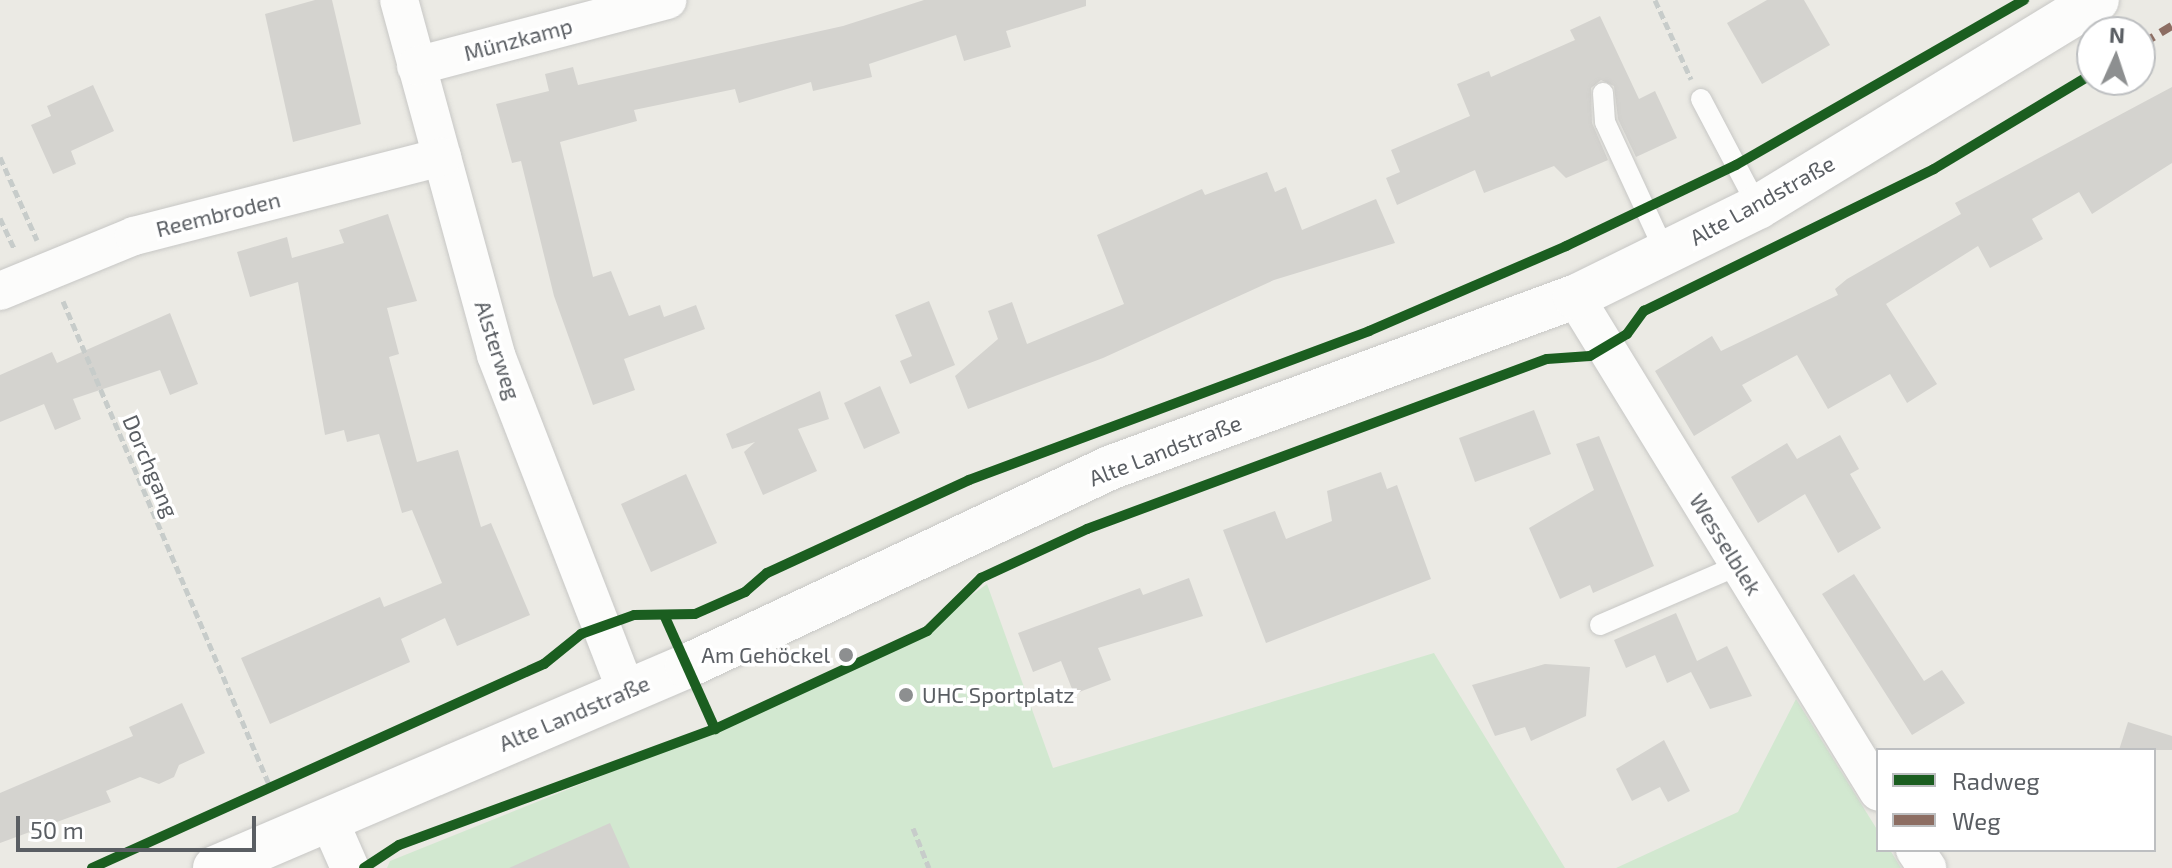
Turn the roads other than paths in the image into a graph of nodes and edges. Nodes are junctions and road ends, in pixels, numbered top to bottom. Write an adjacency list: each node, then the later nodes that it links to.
1 (399, 0): 4 (street, Alsterweg)
2 (667, 0): 4 (street, Münzkamp)
3 (2097, 0): 8 (main road, Alte Landstraße)
4 (416, 66): 7 (street, Alsterweg)
5 (1603, 93): 9 (lane)
6 (1701, 99): 8 (lane)
7 (442, 157): 10 (street, Reembroden); 14 (street, Alsterweg)
8 (1758, 207): 9 (main road, Alte Landstraße)
9 (1665, 252): 11 (main road, Alte Landstraße)
10 (0, 291)
11 (1575, 297): 12 (street, Wesselblek); 14 (main road, Alte Landstraße)
12 (1739, 565): 13 (lane); 15 (street, Wesselblek)
13 (1600, 625)
14 (626, 691): 16 (main road, Alte Landstraße)
15 (1876, 788)
16 (328, 818): 17 (main road, Alte Landstraße); 18 (street)
17 (215, 868)
18 (350, 868)

